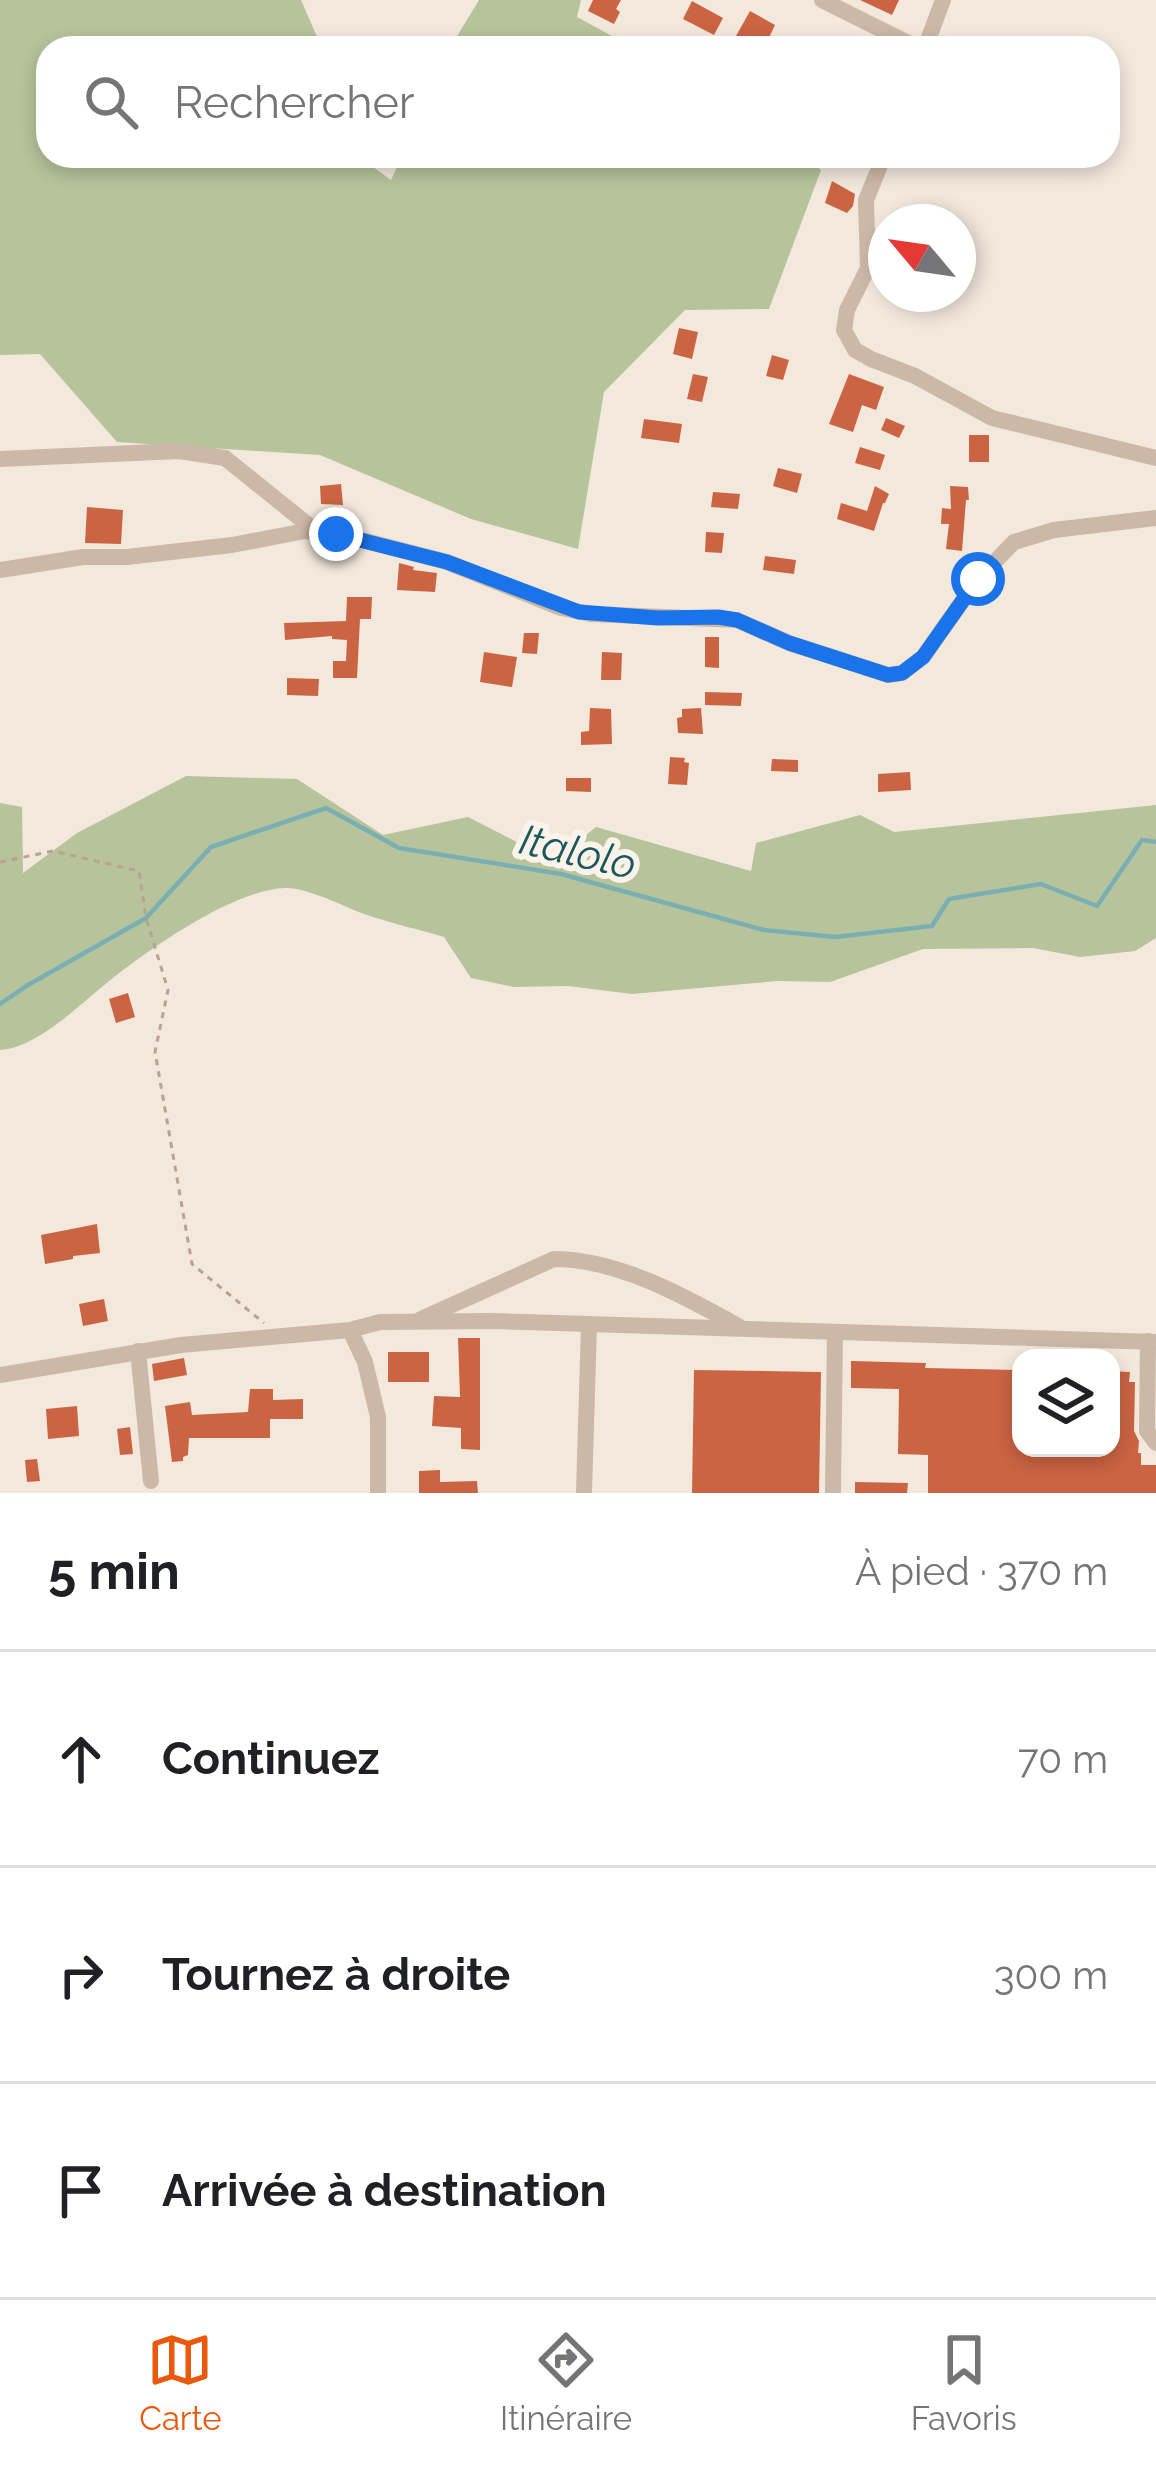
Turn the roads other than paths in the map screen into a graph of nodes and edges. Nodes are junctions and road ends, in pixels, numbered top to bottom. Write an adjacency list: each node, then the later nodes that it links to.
1 (822, 0): 3 (street)
2 (943, 0): 4 (street)
3 (896, 36)
4 (926, 36)
5 (879, 168): 6 (street)
6 (1156, 458)
7 (0, 459): 9 (street)
8 (1156, 518): 9 (street)
9 (318, 532): 10 (street)
10 (0, 570)
11 (414, 1322): 12 (street); 13 (street); 14 (street)
12 (589, 1325): 14 (street); 22 (street)
13 (350, 1330): 17 (street); 21 (street)
14 (746, 1330): 15 (street)
15 (835, 1332): 16 (street); 23 (street)
16 (1152, 1341): 19 (street)
17 (138, 1351): 18 (street); 20 (street)
18 (0, 1375)
19 (1156, 1443)
20 (152, 1481)
21 (378, 1493)
22 (584, 1493)
23 (833, 1493)

